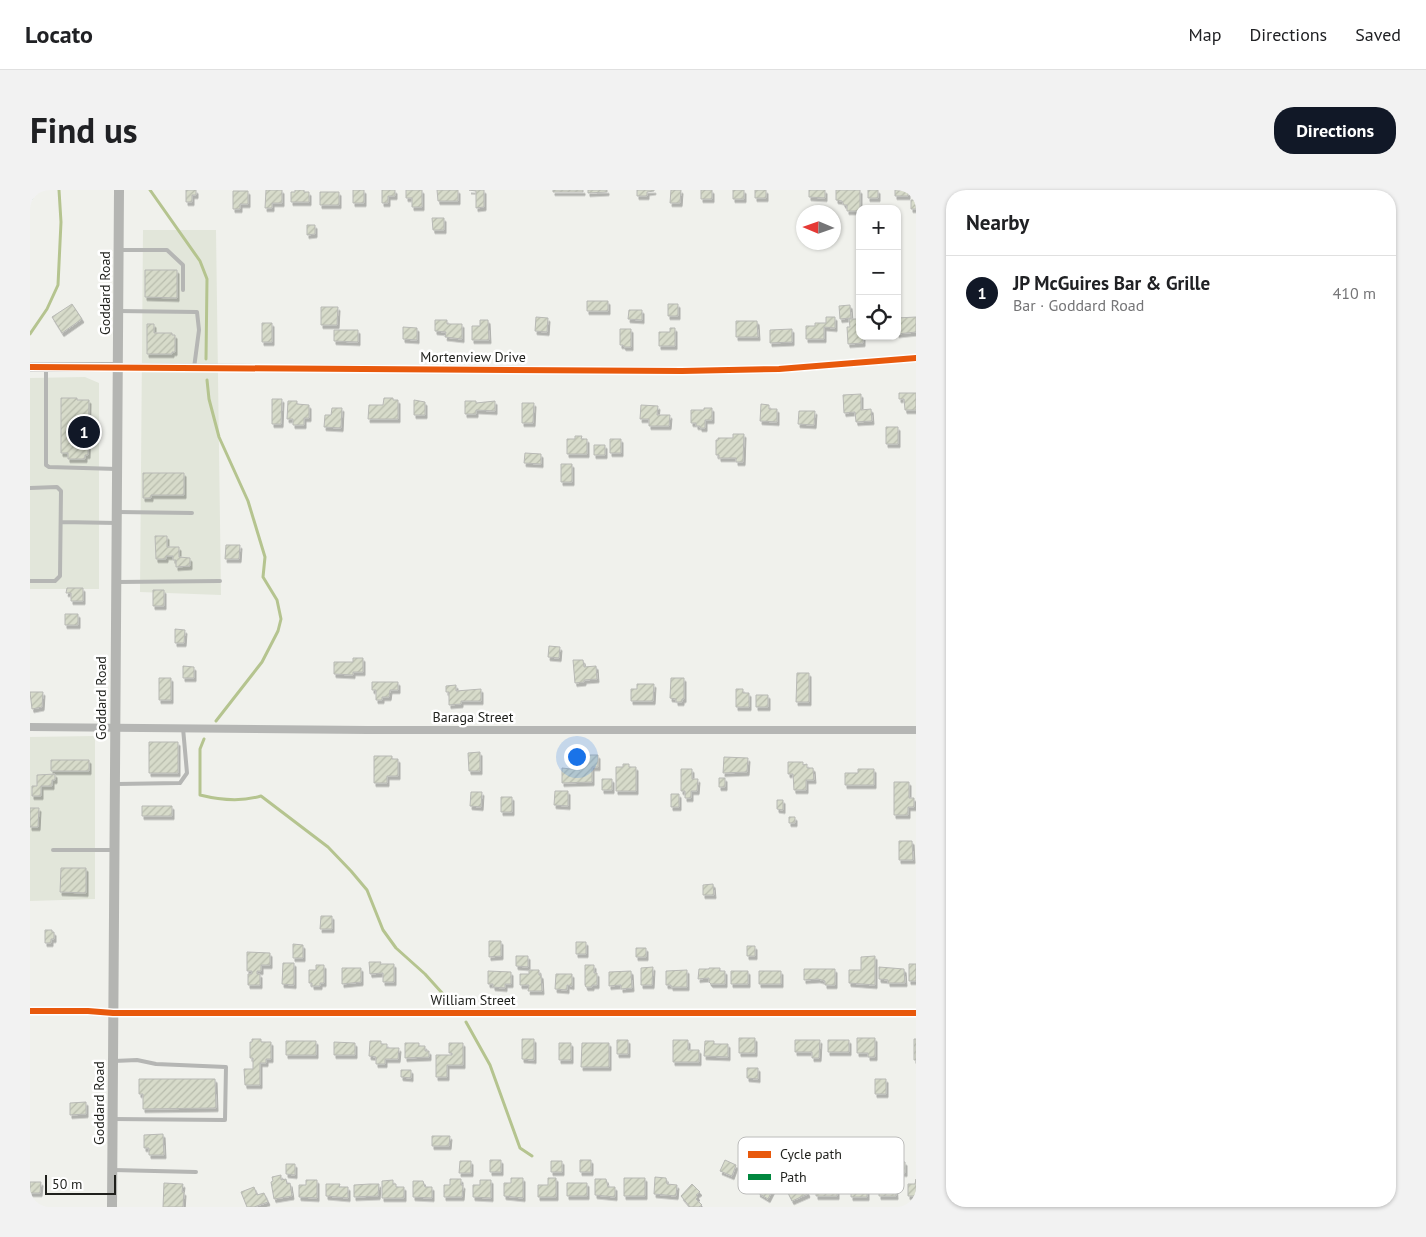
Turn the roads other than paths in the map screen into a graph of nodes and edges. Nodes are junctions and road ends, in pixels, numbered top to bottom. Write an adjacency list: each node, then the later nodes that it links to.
1 (119, 190): 2 (main road, Goddard Road)
2 (119, 250): 3 (lane); 4 (main road, Goddard Road)
3 (183, 290)
4 (118, 311): 8 (main road, Goddard Road); 9 (lane)
5 (916, 358): 9 (street, Mortenview Drive)
6 (30, 367): 7 (main road, Mortenview Drive)
7 (46, 367): 8 (main road, Mortenview Drive); 10 (lane)
8 (118, 367): 9 (street, Mortenview Drive); 10 (main road, Goddard Road)
9 (194, 368)
10 (117, 469): 13 (main road, Goddard Road)
11 (30, 488): 14 (lane)
12 (192, 513): 13 (lane)
13 (117, 518): 14 (lane); 17 (main road, Goddard Road)
14 (61, 522): 15 (lane)
15 (30, 581)
16 (220, 581): 17 (lane)
17 (116, 582): 18 (main road, Goddard Road)
18 (115, 726): 19 (street, Baraga Street); 20 (street, Baraga Street); 22 (main road, Goddard Road)
19 (30, 727)
20 (182, 728): 21 (street, Baraga Street); 22 (lane)
21 (916, 730)
22 (115, 784): 24 (main road, Goddard Road)
23 (53, 850): 24 (lane)
24 (114, 850): 27 (main road, Goddard Road)
25 (30, 1011): 27 (street, William Street)
26 (916, 1012): 27 (street, William Street)
27 (113, 1013): 28 (main road, Goddard Road)
28 (113, 1061): 29 (main road, Goddard Road); 29 (lane)
29 (113, 1119): 30 (main road, Goddard Road)
30 (113, 1170): 31 (lane); 32 (main road, Goddard Road)
31 (196, 1172)
32 (112, 1207)

